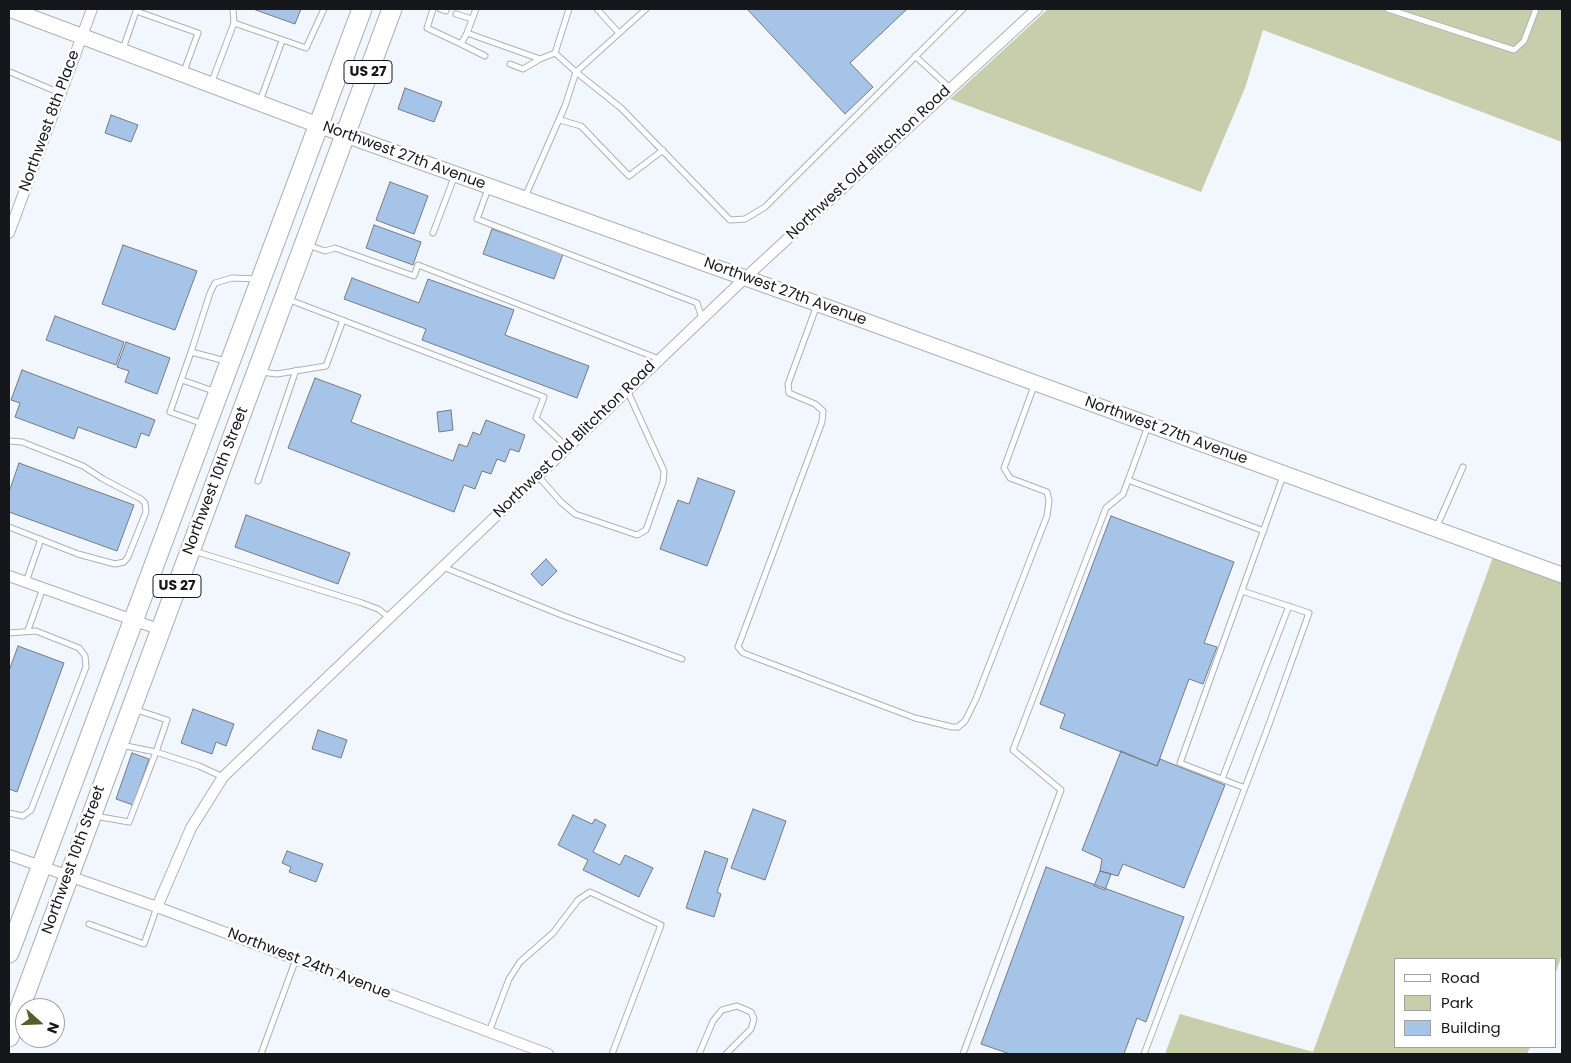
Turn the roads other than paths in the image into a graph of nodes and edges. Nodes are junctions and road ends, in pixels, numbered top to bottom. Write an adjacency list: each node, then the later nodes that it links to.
1 (9, 9): 22 (street, Northwest 27th Avenue)
2 (92, 9): 22 (street, Northwest 8th Place)
3 (233, 9): 19 (lane)
4 (324, 9): 23 (lane)
5 (362, 9): 39 (highway, Northwest 10th Street / US 27)
6 (392, 9): 40 (highway, Northwest 10th Street / US 27)
7 (433, 9): 24 (lane)
8 (476, 9): 18 (lane)
9 (570, 9): 26 (lane)
10 (597, 9): 21 (lane)
11 (646, 9): 21 (lane)
12 (963, 9): 28 (lane)
13 (1037, 9): 35 (street, Northwest Old Blitchton Road)
14 (1388, 9): 15 (lane)
15 (1536, 9)
16 (136, 10): 25 (lane); 33 (lane)
17 (456, 14): 18 (lane)
18 (472, 19): 20 (lane)
19 (234, 23): 23 (lane); 34 (lane)
20 (466, 33): 24 (lane); 29 (lane)
21 (619, 33): 32 (lane)
22 (82, 36): 25 (street, Northwest 27th Avenue); 36 (street, Northwest 8th Place)
23 (282, 40): 37 (lane)
24 (461, 44): 27 (lane)
25 (122, 51): 33 (street, Northwest 27th Avenue)
26 (556, 53): 29 (lane); 32 (lane)
27 (485, 56)
28 (915, 56): 35 (lane); 41 (lane)
29 (540, 59): 30 (lane)
30 (510, 64)
31 (10, 72): 36 (lane)
32 (576, 72): 38 (lane); 41 (lane)
33 (183, 74): 34 (street, Northwest 27th Avenue)
34 (211, 84): 37 (street, Northwest 27th Avenue)
35 (950, 88): 48 (street, Northwest Old Blitchton Road)
36 (61, 93): 45 (street, Northwest 8th Place)
37 (260, 103): 39 (street, Northwest 27th Avenue)
38 (560, 120): 41 (lane); 44 (lane)
39 (318, 125): 40 (street, Northwest 27th Avenue); 49 (highway, Northwest 10th Street / US 27)
40 (345, 135): 42 (street, Northwest 27th Avenue); 47 (highway, Northwest 10th Street / US 27)
41 (662, 150)
42 (456, 174): 43 (street, Northwest 27th Avenue); 46 (lane)
43 (489, 186): 44 (street, Northwest 27th Avenue); 52 (lane)
44 (524, 199): 48 (street, Northwest 27th Avenue)
45 (9, 233)
46 (433, 233)
47 (304, 244): 50 (highway, Northwest 10th Street / US 27); 55 (lane)
48 (744, 278): 51 (street, Northwest 27th Avenue); 52 (street, Northwest Old Blitchton Road)
49 (261, 279): 54 (lane); 56 (highway, Northwest 10th Street / US 27)
50 (284, 298): 53 (lane); 58 (highway, Northwest 10th Street / US 27)
51 (817, 303): 60 (street, Northwest 27th Avenue); 60 (lane)
52 (702, 318): 55 (street, Northwest Old Blitchton Road)
53 (343, 320): 57 (lane); 66 (lane)
54 (191, 352): 56 (lane); 59 (lane)
55 (660, 359): 61 (street, Northwest Old Blitchton Road)
56 (230, 362): 58 (highway); 62 (highway, Northwest 10th Street / US 27)
57 (296, 370): 58 (lane); 70 (lane)
58 (257, 371): 76 (highway, Northwest 10th Street / US 27)
59 (182, 380): 62 (lane); 64 (lane)
60 (1035, 383): 63 (street, Northwest 27th Avenue)
61 (627, 390): 66 (street, Northwest Old Blitchton Road); 69 (lane)
62 (218, 393): 64 (highway, Northwest 10th Street / US 27)
63 (1148, 424): 68 (street, Northwest 27th Avenue); 71 (lane)
64 (206, 425): 85 (highway, Northwest 10th Street / US 27)
65 (9, 441): 75 (lane)
66 (567, 447): 69 (street, Northwest Old Blitchton Road)
67 (1463, 467): 73 (lane)
68 (1284, 474): 73 (street, Northwest 27th Avenue); 74 (lane)
69 (538, 476): 77 (street, Northwest Old Blitchton Road)
70 (258, 480)
71 (1128, 480): 74 (lane); 112 (lane)
72 (9, 527): 75 (lane)
73 (1436, 529): 78 (street, Northwest 27th Avenue)
74 (1264, 531): 82 (lane)
75 (41, 539): 80 (lane)
76 (190, 550): 84 (lane); 87 (highway, Northwest 10th Street / US 27)
77 (443, 566): 84 (street, Northwest Old Blitchton Road); 89 (lane)
78 (1562, 575)
79 (9, 576): 80 (street)
80 (26, 582): 81 (street)
81 (43, 588): 85 (street); 86 (lane)
82 (1242, 591): 83 (lane); 94 (lane)
83 (1289, 606): 94 (lane); 95 (lane)
84 (390, 617): 93 (street, Northwest Old Blitchton Road)
85 (133, 620): 87 (street); 99 (highway, Northwest 10th Street / US 27)
86 (28, 630): 88 (lane); 96 (lane)
87 (161, 630): 90 (highway, Northwest 10th Street / US 27)
88 (9, 633)
89 (682, 659)
90 (131, 708): 91 (highway, Northwest 10th Street / US 27); 92 (lane)
91 (118, 744): 92 (lane); 97 (highway, Northwest 10th Street / US 27)
92 (156, 752): 93 (lane); 97 (lane)
93 (223, 777): 101 (street, Northwest Old Blitchton Road)
94 (1222, 779): 95 (lane)
95 (1245, 788): 113 (lane)
96 (9, 813)
97 (91, 816): 100 (highway, Northwest 10th Street / US 27)
98 (9, 855): 99 (street, Northwest 24th Avenue)
99 (41, 866): 100 (street, Northwest 24th Avenue); 103 (highway, Northwest 10th Street / US 27)
100 (68, 875): 101 (street, Northwest 24th Avenue); 106 (highway, Northwest 10th Street / US 27)
101 (157, 906): 102 (lane); 104 (street, Northwest 24th Avenue)
102 (89, 924)
103 (9, 953)
104 (296, 959): 105 (street, Northwest 24th Avenue); 107 (lane)
105 (489, 1032): 108 (street, Northwest 24th Avenue); 109 (lane)
106 (9, 1037)
107 (261, 1054)
108 (548, 1054)
109 (612, 1054)
110 (699, 1054): 111 (lane)
111 (726, 1054)
112 (963, 1054)
113 (1144, 1054)

